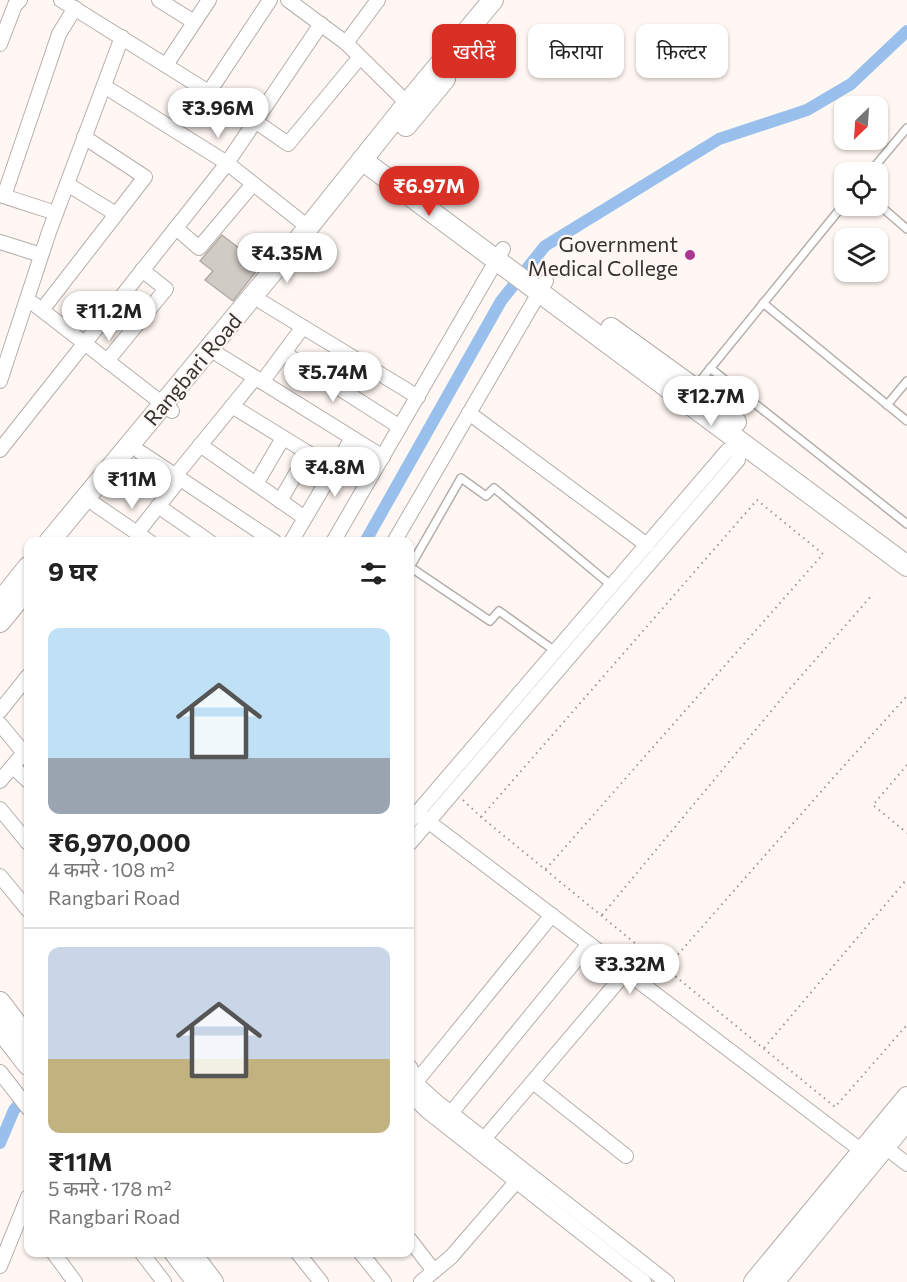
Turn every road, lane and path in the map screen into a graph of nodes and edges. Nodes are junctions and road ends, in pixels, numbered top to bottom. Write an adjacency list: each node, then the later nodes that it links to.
1 (159, 0): 10 (street)
2 (209, 0): 10 (street)
3 (270, 0): 18 (street)
4 (288, 0): 11 (street)
5 (378, 0): 13 (street)
6 (493, 0): 19 (street, Rangbari Road)
7 (509, 0): 19 (street, Rangbari Road)
8 (15, 2): 14 (street)
9 (68, 3): 12 (street); 28 (street)
10 (194, 22): 16 (street)
11 (321, 24): 13 (street); 20 (street)
12 (122, 38): 16 (street); 17 (street)
13 (346, 43): 15 (street)
14 (0, 44)
15 (360, 57): 19 (street); 20 (street)
16 (166, 65): 18 (street)
17 (104, 86): 22 (street); 25 (street)
18 (209, 92): 20 (street)
19 (413, 107): 23 (street, Rangbari Road)
20 (255, 121): 25 (street)
21 (907, 128): 24 (lane)
22 (84, 137): 26 (street); 31 (street)
23 (371, 158): 34 (street, Rangbari Road); 38 (street); 42 (street, Rangbari Road)
24 (878, 162)
25 (227, 163): 27 (street); 33 (street)
26 (67, 184): 29 (street); 31 (street)
27 (253, 184): 33 (street); 34 (street)
28 (2, 196): 29 (street)
29 (56, 213): 37 (street)
30 (888, 213): 35 (lane)
31 (116, 214): 44 (street)
32 (834, 216): 43 (lane)
33 (176, 228): 39 (street)
34 (308, 228): 58 (street, Rangbari Road)
35 (907, 229)
36 (0, 242): 37 (street)
37 (41, 255): 41 (street)
38 (503, 256): 40 (street); 55 (street)
39 (142, 270): 46 (street); 49 (street)
40 (539, 283): 54 (street); 59 (street)
41 (27, 298): 44 (street); 52 (street)
42 (262, 302): 45 (street); 48 (street, Rangbari Road)
43 (763, 303): 50 (lane); 56 (lane)
44 (42, 310): 46 (street)
45 (303, 327): 47 (street); 55 (street)
46 (85, 343): 49 (street); 66 (street)
47 (284, 352): 51 (street); 61 (street)
48 (219, 355): 51 (street); 58 (street, Rangbari Road)
49 (107, 361): 58 (street)
50 (710, 368): 54 (lane); 77 (lane)
51 (258, 380): 57 (street); 63 (street)
52 (0, 381)
53 (907, 381): 56 (lane)
54 (689, 394): 64 (street); 88 (street)
55 (418, 397): 61 (street)
56 (887, 405): 60 (lane)
57 (232, 406): 62 (street); 65 (street)
58 (168, 408): 67 (street, Rangbari Road); 79 (street, Rangbari Road)
59 (469, 413): 86 (street); 87 (street)
60 (907, 421)
61 (400, 427): 69 (street)
62 (283, 438): 68 (street); 72 (street)
63 (352, 438): 69 (street); 70 (street)
64 (742, 443): 87 (street); 90 (street); 98 (street)
65 (200, 446): 71 (street); 72 (street)
66 (0, 450)
67 (140, 452): 71 (street); 74 (street, Rangbari Road)
68 (308, 453): 70 (street); 73 (street)
69 (383, 457): 85 (street)
70 (334, 469): 76 (street)
71 (178, 477): 75 (street); 83 (street)
72 (256, 484): 73 (street)
73 (280, 501): 76 (street)
74 (96, 505): 78 (street); 80 (street, Rangbari Road)
75 (158, 506): 78 (street); 82 (street)
76 (305, 518): 84 (street)
77 (907, 524)
78 (137, 532): 81 (street)
79 (54, 537)
80 (70, 537)
81 (144, 537)
82 (203, 537)
83 (268, 537)
84 (294, 537)
85 (336, 537)
86 (397, 537)
87 (647, 545): 93 (street)
88 (907, 549)
89 (414, 560): 93 (lane)
90 (907, 566)
91 (414, 570): 99 (lane)
92 (24, 572): 96 (street)
93 (612, 586): 98 (street)
94 (873, 594): 121 (path)
95 (24, 595): 97 (street)
96 (0, 602)
97 (0, 622)
98 (575, 639): 99 (street); 110 (street)
99 (555, 651): 113 (street)
100 (24, 681): 102 (street)
101 (907, 696): 123 (path)
102 (0, 711)
103 (0, 724): 104 (street)
104 (24, 748)
105 (24, 752): 107 (street)
106 (907, 765): 114 (path)
107 (13, 766): 108 (street); 109 (street)
108 (24, 777)
109 (0, 781)
110 (454, 792): 112 (path); 113 (street)
111 (0, 809): 115 (street)
112 (482, 817): 116 (path); 116 (path)
113 (418, 818): 120 (street)
114 (907, 833)
115 (24, 838)
116 (545, 870): 121 (path)
117 (0, 876): 119 (street)
118 (907, 879): 130 (path)
119 (24, 905)
120 (552, 915): 122 (street); 133 (street)
121 (601, 915): 123 (path)
122 (589, 944): 124 (street); 138 (street)
123 (666, 968): 130 (path)
124 (626, 972): 132 (street); 142 (street)
125 (0, 1002): 128 (street)
126 (907, 1025): 130 (path)
127 (0, 1029): 129 (street)
128 (24, 1038)
129 (24, 1040)
130 (764, 1048)
131 (3, 1075): 137 (street)
132 (533, 1082): 140 (street); 143 (street)
133 (414, 1087)
134 (414, 1088): 138 (street)
135 (414, 1092): 145 (street)
136 (907, 1097): 142 (street)
137 (24, 1103)
138 (451, 1113): 140 (street)
139 (907, 1120): 141 (street)
140 (484, 1139): 145 (street)
141 (885, 1147): 144 (street); 166 (street)
142 (862, 1151): 165 (street)
143 (626, 1156)
144 (907, 1164)
145 (521, 1177): 155 (street); 163 (street); 164 (street)
146 (24, 1219): 154 (street)
147 (414, 1245): 155 (street)
148 (57, 1257): 156 (street)
149 (145, 1257): 157 (street)
150 (178, 1257): 158 (street)
151 (195, 1257): 159 (street)
152 (301, 1257): 160 (street)
153 (364, 1257): 161 (street)
154 (0, 1266)
155 (434, 1271): 162 (street)
156 (75, 1282)
157 (164, 1282)
158 (197, 1282)
159 (213, 1282)
160 (321, 1282)
161 (384, 1282)
162 (421, 1282)
163 (644, 1282)
164 (667, 1282)
165 (754, 1282)
166 (774, 1282)

